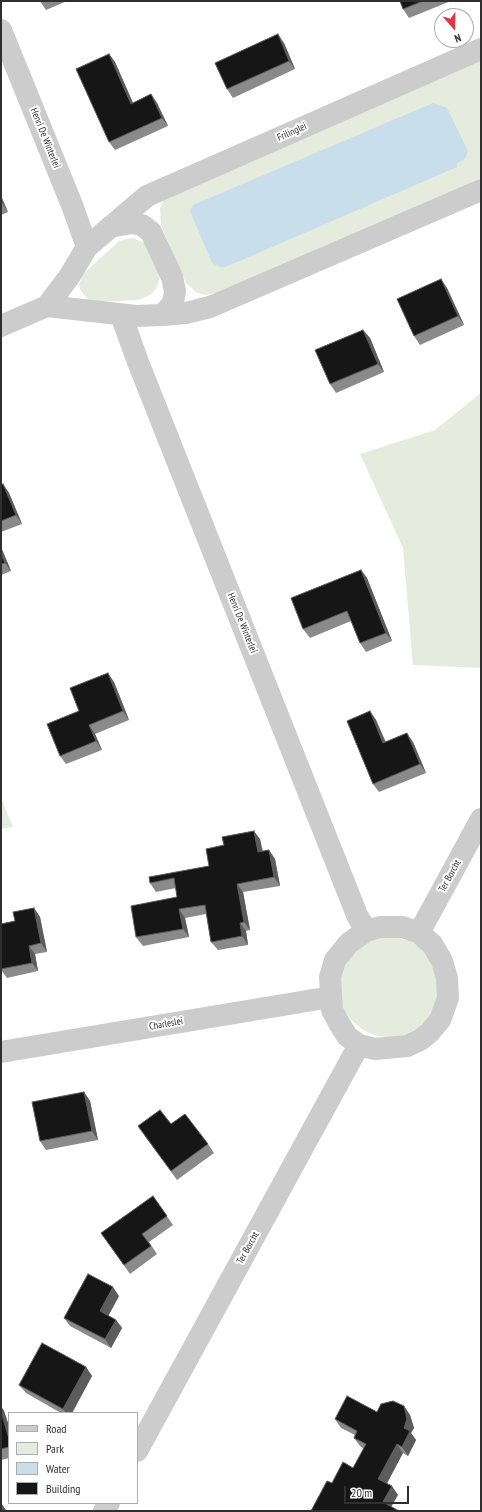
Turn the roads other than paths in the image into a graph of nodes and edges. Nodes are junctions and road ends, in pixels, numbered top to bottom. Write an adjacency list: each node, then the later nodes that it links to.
1 (1, 30): 5 (street, Henri De Winterlei)
2 (481, 49): 4 (street, Frilinglei)
3 (481, 190): 8 (street)
4 (110, 227): 5 (street, Frilinglei); 8 (street)
5 (87, 248): 6 (street, Frilinglei)
6 (47, 306): 7 (street); 9 (street, Frilinglei)
7 (121, 315): 8 (street); 11 (street, Henri De Winterlei)
8 (163, 315)
9 (1, 326)
10 (481, 820): 12 (street, Ter Borcht)
11 (366, 931): 12 (street); 13 (street)
12 (419, 933): 14 (street)
13 (331, 997): 14 (street); 15 (street, Charleslei)
14 (359, 1045): 16 (street, Ter Borcht)
15 (1, 1052)
16 (138, 1449)

